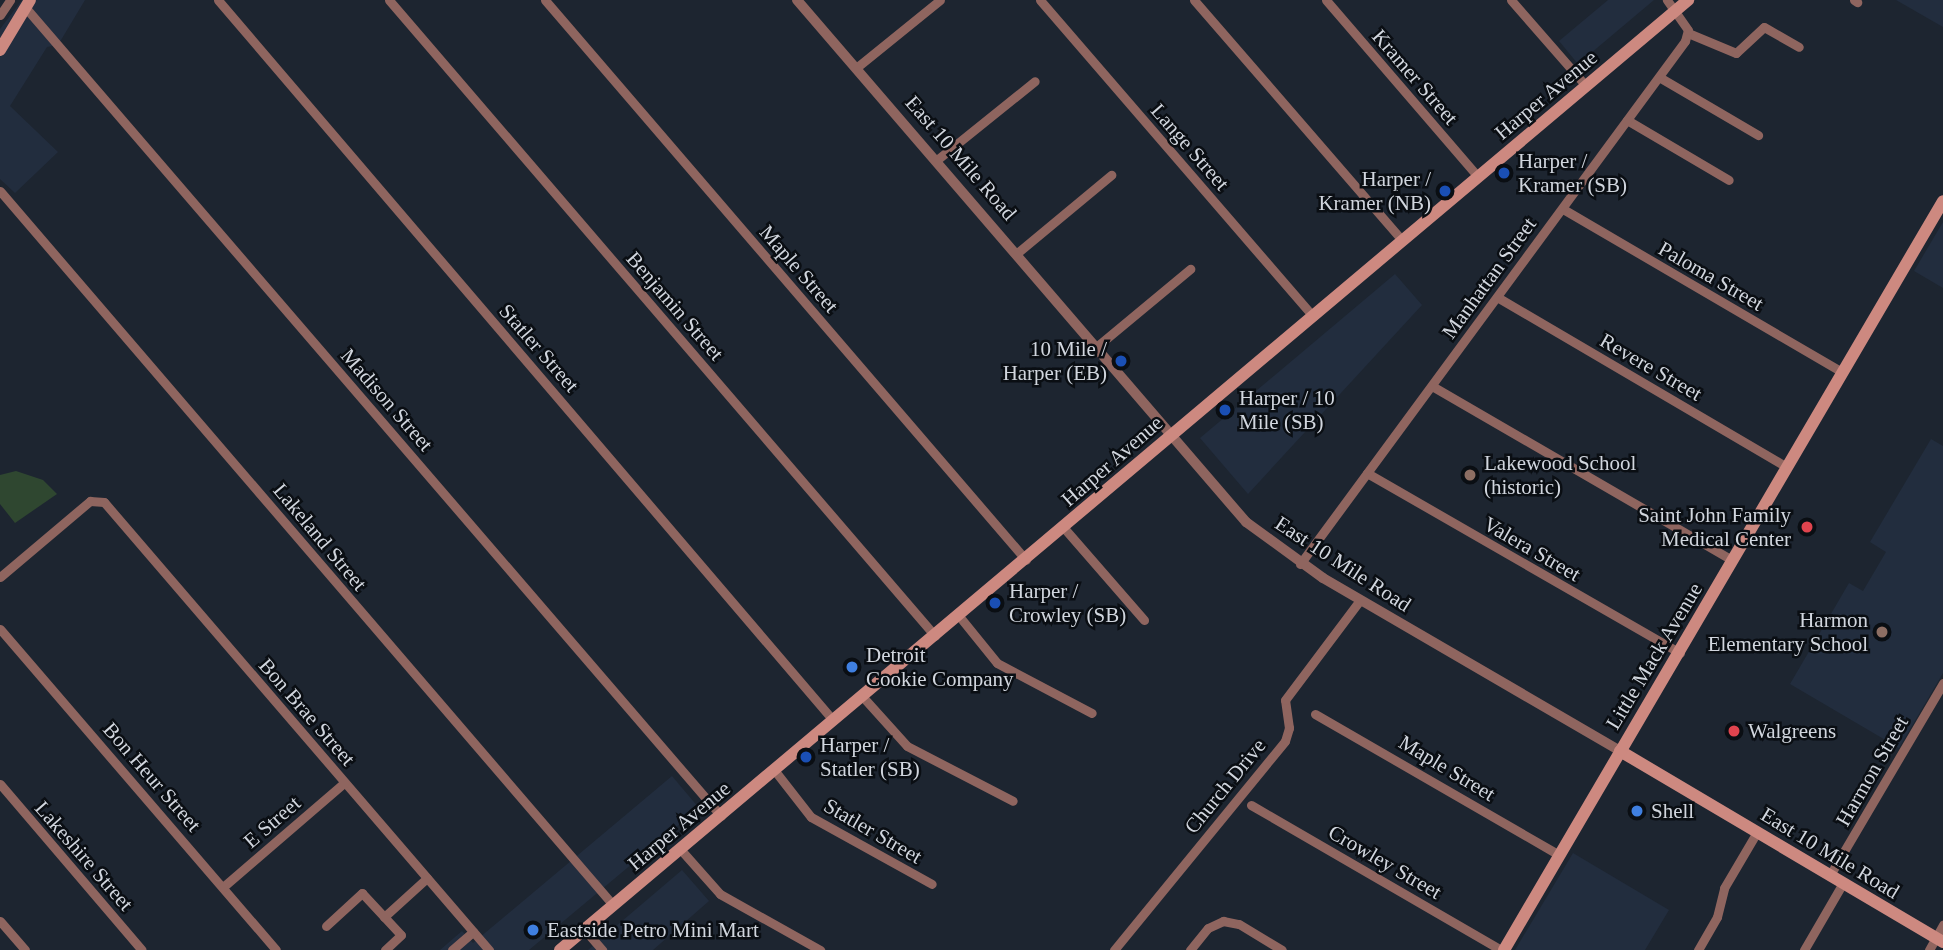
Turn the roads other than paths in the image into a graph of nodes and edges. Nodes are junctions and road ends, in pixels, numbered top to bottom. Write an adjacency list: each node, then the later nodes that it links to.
1 (10, 0): 15 (street)
2 (218, 0): 58 (street, Statler Street)
3 (389, 0): 52 (street, Benjamin Street)
4 (545, 0): 44 (street, Maple Street)
5 (797, 0): 19 (street, East 10 Mile Road)
6 (940, 0): 19 (street)
7 (1040, 0): 36 (street, Lange Street)
8 (1194, 0): 32 (street)
9 (1326, 0): 27 (street, Kramer Street)
10 (1511, 0): 22 (street)
11 (1667, 0): 14 (street)
12 (1688, 0): 14 (main road, Harper Avenue)
13 (27, 4): 18 (main road); 65 (street, Madison Street)
14 (1676, 11): 16 (street); 22 (main road, Harper Avenue)
15 (0, 15)
16 (1689, 33): 17 (street); 20 (street, Manhattan Street)
17 (1799, 47)
18 (0, 50)
19 (856, 68): 25 (street, East 10 Mile Road)
20 (1659, 77): 23 (street, Manhattan Street); 24 (street)
21 (1035, 81): 25 (street)
22 (1586, 86): 27 (main road, Harper Avenue)
23 (1627, 120): 28 (street); 31 (street, Manhattan Street)
24 (1758, 135)
25 (938, 159): 33 (street, East 10 Mile Road)
26 (1111, 175): 33 (street)
27 (1478, 177): 32 (main road, Harper Avenue)
28 (1729, 180)
29 (0, 191): 74 (street, Lakeland Street)
30 (1943, 201): 38 (main road, Little Mack Avenue)
31 (1563, 209): 35 (street, Manhattan Street); 38 (street, Paloma Street)
32 (1402, 240): 36 (main road, Harper Avenue)
33 (1016, 254): 37 (street, East 10 Mile Road)
34 (1190, 269): 37 (street)
35 (1497, 297): 39 (street, Manhattan Street); 41 (street, Revere Street)
36 (1313, 316): 40 (main road, Harper Avenue)
37 (1095, 348): 40 (street, East 10 Mile Road)
38 (1842, 372): 41 (main road, Little Mack Avenue)
39 (1432, 386): 42 (street, Manhattan Street); 45 (street)
40 (1170, 436): 43 (main road, Harper Avenue); 46 (street, East 10 Mile Road)
41 (1787, 467): 45 (main road, Little Mack Avenue)
42 (1367, 473): 46 (street, Manhattan Street); 53 (street, Valera Street)
43 (1064, 528): 44 (main road, Harper Avenue); 50 (street)
44 (1026, 560): 49 (main road, Harper Avenue)
45 (1732, 560): 53 (main road, Little Mack Avenue)
46 (1300, 564): 48 (street, East 10 Mile Road)
47 (0, 578): 61 (street, Bon Brae Street)
48 (1360, 600): 59 (street, East 10 Mile Road); 91 (street, Church Drive)
49 (959, 616): 52 (main road, Harper Avenue); 56 (street)
50 (1144, 620)
51 (0, 629): 73 (street, Bon Heur Street)
52 (934, 636): 55 (main road, Harper Avenue)
53 (1680, 653): 59 (main road, Little Mack Avenue)
54 (1943, 683): 69 (street, Harmon Street)
55 (862, 696): 58 (main road, Harper Avenue); 63 (street)
56 (1092, 713)
57 (1315, 714): 68 (street, Maple Street)
58 (833, 720): 60 (main road, Harper Avenue)
59 (1620, 751): 66 (main road, East 10 Mile Road); 68 (main road, Little Mack Avenue)
60 (775, 771): 65 (main road, Harper Avenue); 72 (street, Statler Street)
61 (344, 783): 70 (street, Bon Brae Street); 73 (street, E Street)
62 (0, 784): 83 (street, Lakeshire Street)
63 (1013, 802)
64 (1251, 805): 94 (street, Crowley Street)
65 (721, 816): 67 (main road, Harper Avenue)
66 (1756, 832): 69 (main road, East 10 Mile Road); 95 (street)
67 (681, 850): 74 (main road, Harper Avenue); 90 (street)
68 (1559, 855): 94 (main road, Little Mack Avenue)
69 (1830, 875): 71 (main road, East 10 Mile Road)
70 (427, 878): 75 (street); 80 (street, Bon Brae Street)
71 (1843, 883): 81 (main road, East 10 Mile Road); 96 (street)
72 (932, 884)
73 (223, 887): 84 (street, Bon Heur Street)
74 (613, 905): 79 (main road, Harper Avenue)
75 (384, 917): 78 (street); 85 (street)
76 (0, 921): 82 (street)
77 (1943, 925): 81 (street)
78 (326, 926)
79 (584, 929): 88 (main road, Harper Avenue); 89 (street)
80 (473, 932): 86 (street); 87 (street, Bon Brae Street)
81 (1939, 940): 97 (street)
82 (25, 950)
83 (142, 950)
84 (276, 950)
85 (384, 950)
86 (452, 950)
87 (489, 950)
88 (560, 950)
89 (602, 950)
90 (820, 950)
91 (1114, 950)
92 (1190, 950): 93 (street)
93 (1282, 950)
94 (1502, 950)
95 (1698, 950)
96 (1804, 950)
97 (1929, 950)

